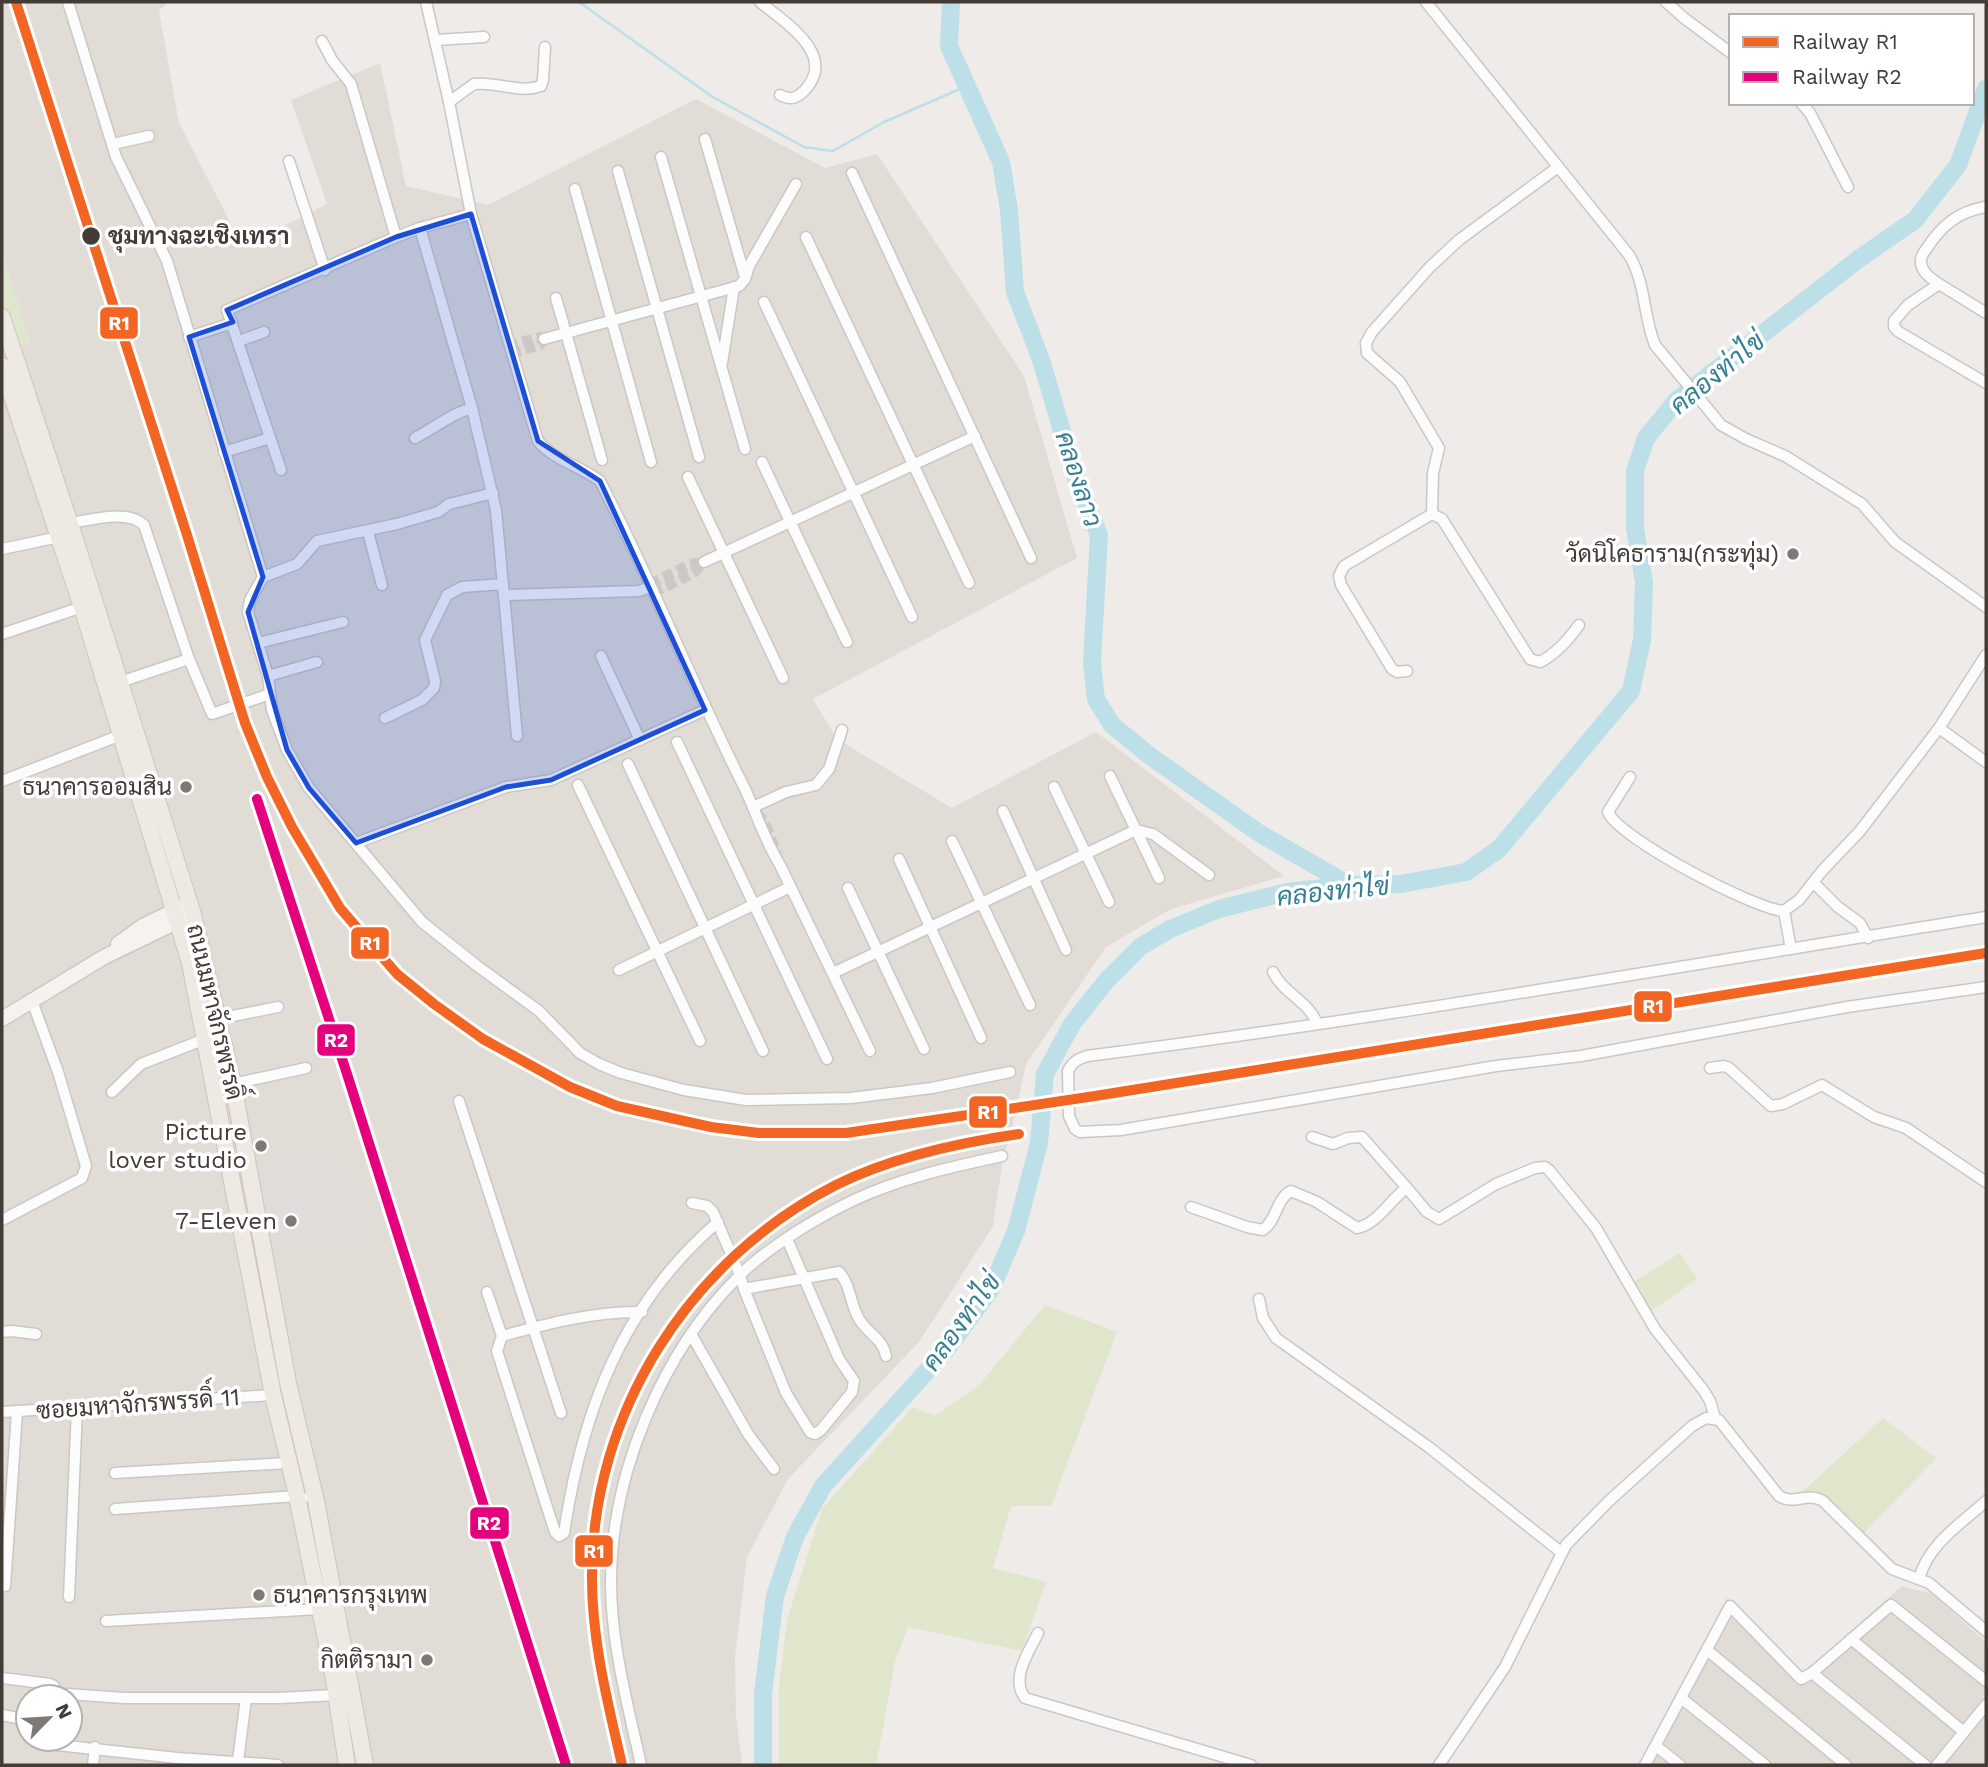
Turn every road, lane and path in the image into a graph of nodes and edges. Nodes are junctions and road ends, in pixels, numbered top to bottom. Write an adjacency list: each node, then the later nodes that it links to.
1 (68, 2): 16 (street)
2 (426, 2): 7 (street)
3 (760, 2): 11 (street)
4 (1426, 2): 19 (street)
5 (1666, 2): 10 (street)
6 (484, 37): 7 (street)
7 (436, 40): 12 (street)
8 (322, 41): 28 (street)
9 (545, 47): 12 (street)
10 (1729, 51)
11 (780, 95)
12 (449, 102): 26 (street)
13 (1803, 105): 23 (street)
14 (149, 136): 16 (street)
15 (705, 139): 31 (street)
16 (113, 144): 44 (street)
17 (660, 157): 34 (street)
18 (289, 161): 30 (street)
19 (1558, 167): 65 (street); 80 (street)
20 (618, 171): 37 (street)
21 (852, 173): 51 (street)
22 (796, 184): 31 (street)
23 (1848, 187)
24 (575, 188): 40 (street)
25 (1985, 207): 32 (street)
26 (471, 214): 27 (street); 77 (street)
27 (420, 228): 28 (street); 50 (street)
28 (396, 237): 30 (street)
29 (806, 237): 60 (street)
30 (324, 270): 41 (street)
31 (745, 279): 33 (street)
32 (1939, 284): 38 (street); 49 (street)
33 (734, 287): 34 (street); 48 (street)
34 (701, 295): 37 (street); 48 (street)
35 (556, 298): 43 (street)
36 (764, 302): 63 (street)
37 (656, 307): 40 (street); 56 (street)
38 (1986, 313)
39 (2, 317): 67 (main road, ถนนมหาจักรพรรดิ์)
40 (612, 320): 43 (street); 58 (street)
41 (232, 323): 44 (street); 46 (street)
42 (264, 332): 46 (street)
43 (566, 333): 45 (street); 57 (street)
44 (189, 337): 55 (street)
45 (544, 339)
46 (239, 341): 52 (street)
47 (2, 366): 69 (main road, ถนนมหาจักรพรรดิ์)
48 (721, 366): 54 (street)
49 (1986, 383)
50 (472, 408): 53 (street); 64 (street)
51 (975, 436): 60 (street); 72 (street)
52 (270, 438): 55 (street); 61 (street)
53 (415, 438)
54 (745, 449)
55 (224, 452): 74 (street)
56 (699, 457)
57 (602, 460)
58 (651, 462)
59 (762, 462): 66 (street)
60 (914, 465): 63 (street); 75 (street)
61 (281, 470)
62 (688, 477): 71 (street)
63 (855, 492): 66 (street); 81 (street)
64 (493, 494): 68 (street); 78 (street)
65 (1432, 514): 83 (street); 91 (street)
66 (790, 522): 71 (street); 85 (street)
67 (70, 523): 89 (street); 94 (main road, ถนนมหาจักรพรรดิ์)
68 (368, 532): 74 (street); 76 (street)
69 (59, 537): 70 (street); 79 (main road, ถนนมหาจักรพรรดิ์)
70 (2, 549)
71 (723, 553): 73 (street); 93 (street)
72 (1031, 558)
73 (704, 562)
74 (263, 577): 86 (street)
75 (969, 583)
76 (382, 585)
77 (651, 587): 78 (street); 96 (street)
78 (504, 590): 97 (street); 101 (street)
79 (82, 607): 84 (street); 100 (main road, ถนนมหาจักรพรรดิ์)
80 (1986, 607)
81 (912, 617)
82 (343, 622): 86 (street)
83 (1579, 625)
84 (2, 634)
85 (847, 642)
86 (258, 643): 92 (street)
87 (1986, 655): 98 (street)
88 (601, 656): 102 (street)
89 (189, 659): 94 (street); 95 (street)
90 (317, 662): 92 (street)
91 (1407, 671)
92 (268, 676): 95 (street)
93 (783, 678)
94 (120, 682): 127 (main road, ถนนมหาจักรพรรดิ์)
95 (270, 694): 115 (street)
96 (705, 710): 102 (street); 111 (street)
97 (385, 718)
98 (1939, 729): 104 (street); 121 (street)
99 (842, 730): 111 (street)
100 (121, 735): 108 (street); 129 (main road, ถนนมหาจักรพรรดิ์)
101 (517, 736)
102 (640, 740): 115 (street)
103 (677, 742): 126 (street)
104 (1986, 762)
105 (628, 764): 131 (street)
106 (1110, 776): 113 (street)
107 (1630, 777): 128 (street)
108 (2, 781)
109 (578, 785): 136 (street)
110 (1054, 787): 116 (street)
111 (753, 807): 122 (street)
112 (1003, 811): 119 (street)
113 (1136, 830): 116 (street); 118 (street); 120 (street)
114 (952, 841): 125 (street)
115 (356, 843): 157 (street)
116 (1086, 853): 119 (street); 124 (street)
117 (899, 859): 132 (street)
118 (1209, 876)
119 (1034, 878): 125 (street); 134 (street)
120 (1159, 878)
121 (1814, 883): 128 (street); 133 (street)
122 (790, 887): 126 (street); 140 (street)
123 (848, 888): 137 (street)
124 (1109, 902)
125 (980, 903): 132 (street); 143 (street)
126 (755, 904): 131 (street); 154 (street)
127 (192, 909): 129 (street); 146 (main road, ถนนมหาจักรพรรดิ์)
128 (1784, 911): 135 (street)
129 (176, 916): 142 (street); 149 (main road, ถนนมหาจักรพรรดิ์)
130 (1986, 917): 133 (street)
131 (706, 928): 136 (street); 152 (street)
132 (929, 928): 137 (street); 148 (street)
133 (1868, 937): 135 (street)
134 (1066, 950)
135 (1791, 950): 147 (street)
136 (657, 951): 138 (street); 150 (street)
137 (877, 952): 140 (street); 151 (street)
138 (619, 970)
139 (1273, 972): 147 (street)
140 (832, 973): 153 (street)
141 (1986, 987): 147 (street)
142 (32, 1001): 145 (street); 167 (street)
143 (1030, 1005)
144 (278, 1007): 146 (street)
145 (2, 1019)
146 (218, 1019): 158 (main road, ถนนมหาจักรพรรดิ์)
147 (1317, 1023)
148 (981, 1038)
149 (205, 1039): 159 (street); 182 (main road, ถนนมหาจักรพรรดิ์)
150 (700, 1041)
151 (923, 1049)
152 (763, 1051)
153 (870, 1051)
154 (827, 1059)
155 (306, 1068): 158 (street)
156 (1710, 1068): 163 (street)
157 (1010, 1072)
158 (233, 1084): 192 (main road, ถนนมหาจักรพรรดิ์)
159 (112, 1092)
160 (459, 1101): 176 (street)
161 (1312, 1137): 164 (street)
162 (1002, 1156): 169 (street)
163 (1986, 1182)
164 (1407, 1188): 166 (street); 187 (street)
165 (692, 1203): 168 (street)
166 (1191, 1207)
167 (2, 1220)
168 (718, 1222): 170 (street); 175 (street)
169 (788, 1239): 170 (street); 171 (street)
170 (740, 1275): 172 (street); 179 (street)
171 (803, 1277): 172 (street); 172 (street); 181 (street)
172 (744, 1289)
173 (486, 1292): 180 (street)
174 (1259, 1299): 195 (street)
175 (642, 1312): 176 (street); 180 (street)
176 (533, 1328): 180 (street); 186 (street)
177 (2, 1332): 178 (street)
178 (36, 1334)
179 (691, 1335): 189 (street); 224 (street)
180 (502, 1336)
181 (886, 1356)
182 (273, 1395): 183 (street, ซอยมหาจักรพรรดิ์ 11); 188 (main road, ถนนมหาจักรพรรดิ์)
183 (77, 1408): 185 (street, ซอยมหาจักรพรรดิ์ 11); 198 (street)
184 (2, 1412): 185 (street, ซอยมหาจักรพรรดิ์ 11)
185 (16, 1412): 197 (street)
186 (561, 1413)
187 (1715, 1418): 195 (street); 196 (street)
188 (287, 1463): 190 (street); 191 (main road, ถนนมหาจักรพรรดิ์)
189 (774, 1469)
190 (115, 1473)
191 (297, 1496): 192 (street); 194 (street); 199 (main road, ถนนมหาจักรพรรดิ์)
192 (316, 1501): 223 (main road, ถนนมหาจักรพรรดิ์)
193 (1986, 1501): 196 (street)
194 (115, 1509)
195 (1562, 1553): 226 (street)
196 (1919, 1579): 201 (street)
197 (5, 1586)
198 (69, 1597)
199 (319, 1609): 200 (street); 209 (main road, ถนนมหาจักรพรรดิ์)
200 (106, 1621)
201 (1986, 1631)
202 (1038, 1633): 225 (street)
203 (1851, 1639): 205 (street); 207 (street); 214 (street)
204 (1707, 1650): 205 (street); 212 (street); 230 (street)
205 (1812, 1673): 231 (street)
206 (2, 1678): 208 (street)
207 (1986, 1681)
208 (38, 1683)
209 (336, 1695): 211 (street); 222 (main road, ถนนมหาจักรพรรดิ์)
210 (84, 1696): 211 (street)
211 (246, 1698): 219 (street)
212 (1681, 1698): 216 (street); 229 (street)
213 (1986, 1705): 214 (street)
214 (1964, 1732): 232 (street)
215 (84, 1746): 217 (street)
216 (1656, 1746): 227 (street); 228 (street)
217 (95, 1747): 218 (street); 220 (street)
218 (177, 1761): 219 (street)
219 (238, 1761): 221 (street)
220 (93, 1765)
221 (278, 1765)
222 (347, 1765)
223 (365, 1765)
224 (641, 1765)
225 (1251, 1765)
226 (1439, 1765)
227 (1645, 1765)
228 (1680, 1765)
229 (1765, 1765)
230 (1846, 1765)
231 (1925, 1765)
232 (1937, 1765)

